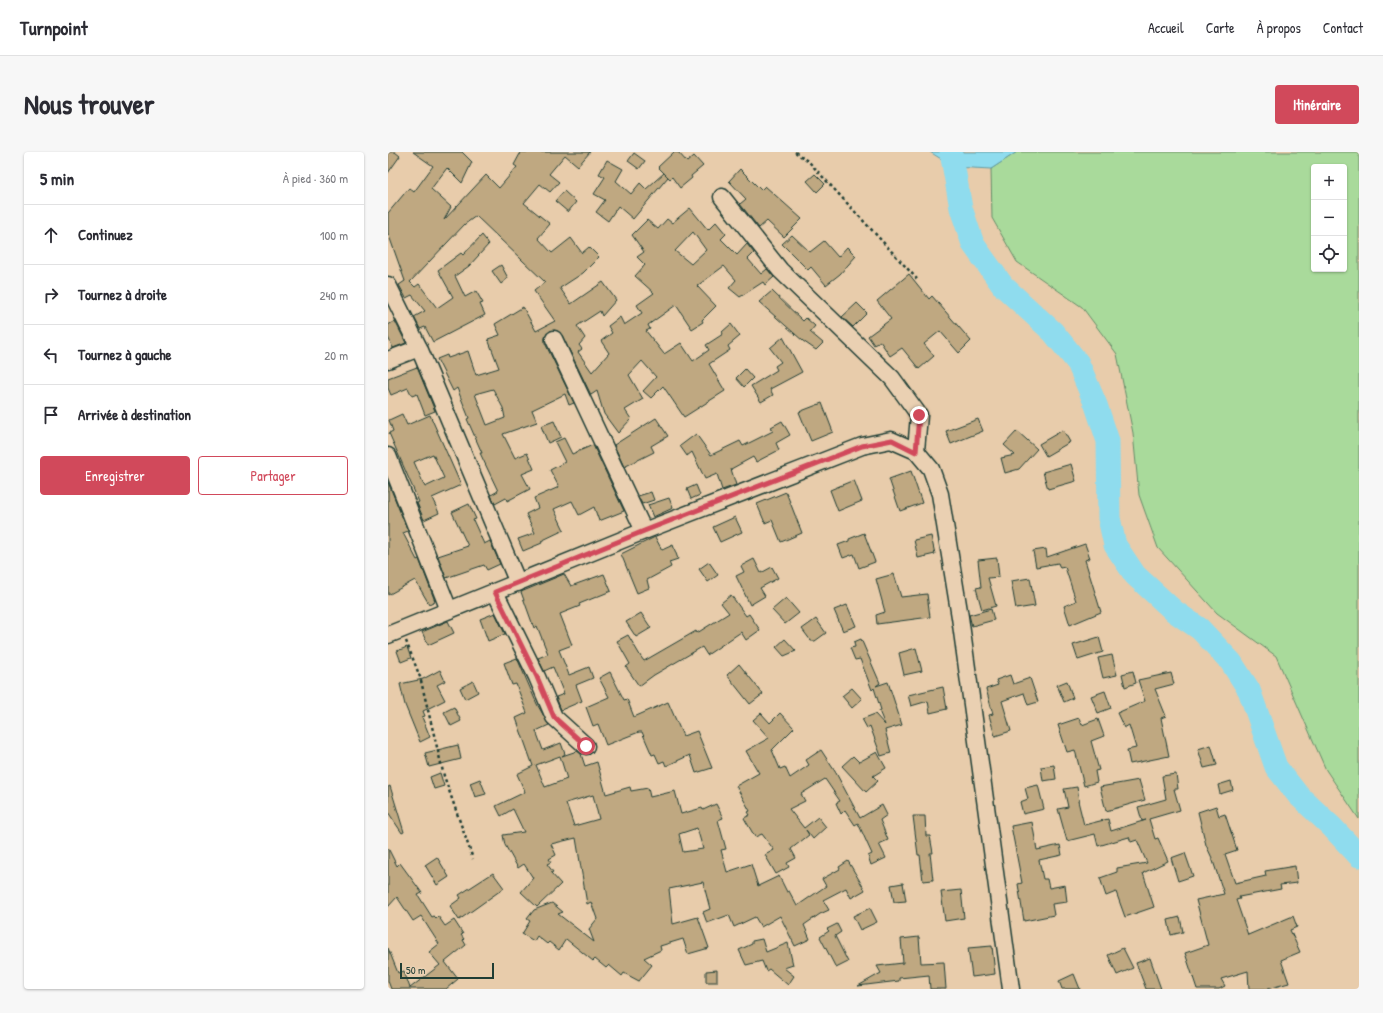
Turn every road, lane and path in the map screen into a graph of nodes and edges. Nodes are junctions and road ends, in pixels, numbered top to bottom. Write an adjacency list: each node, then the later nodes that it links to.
1 (795, 152): 3 (path)
2 (722, 197): 8 (street)
3 (917, 279)
4 (388, 285): 6 (street)
5 (554, 339): 10 (street)
6 (419, 348): 7 (street); 11 (street)
7 (388, 360)
8 (916, 452): 10 (street); 17 (street)
9 (388, 456): 13 (street)
10 (644, 531): 11 (street)
11 (518, 583): 12 (street)
12 (495, 592): 13 (street); 15 (street)
13 (449, 610): 14 (street)
14 (395, 632): 16 (path)
15 (586, 746)
16 (473, 859)
17 (1011, 989)

